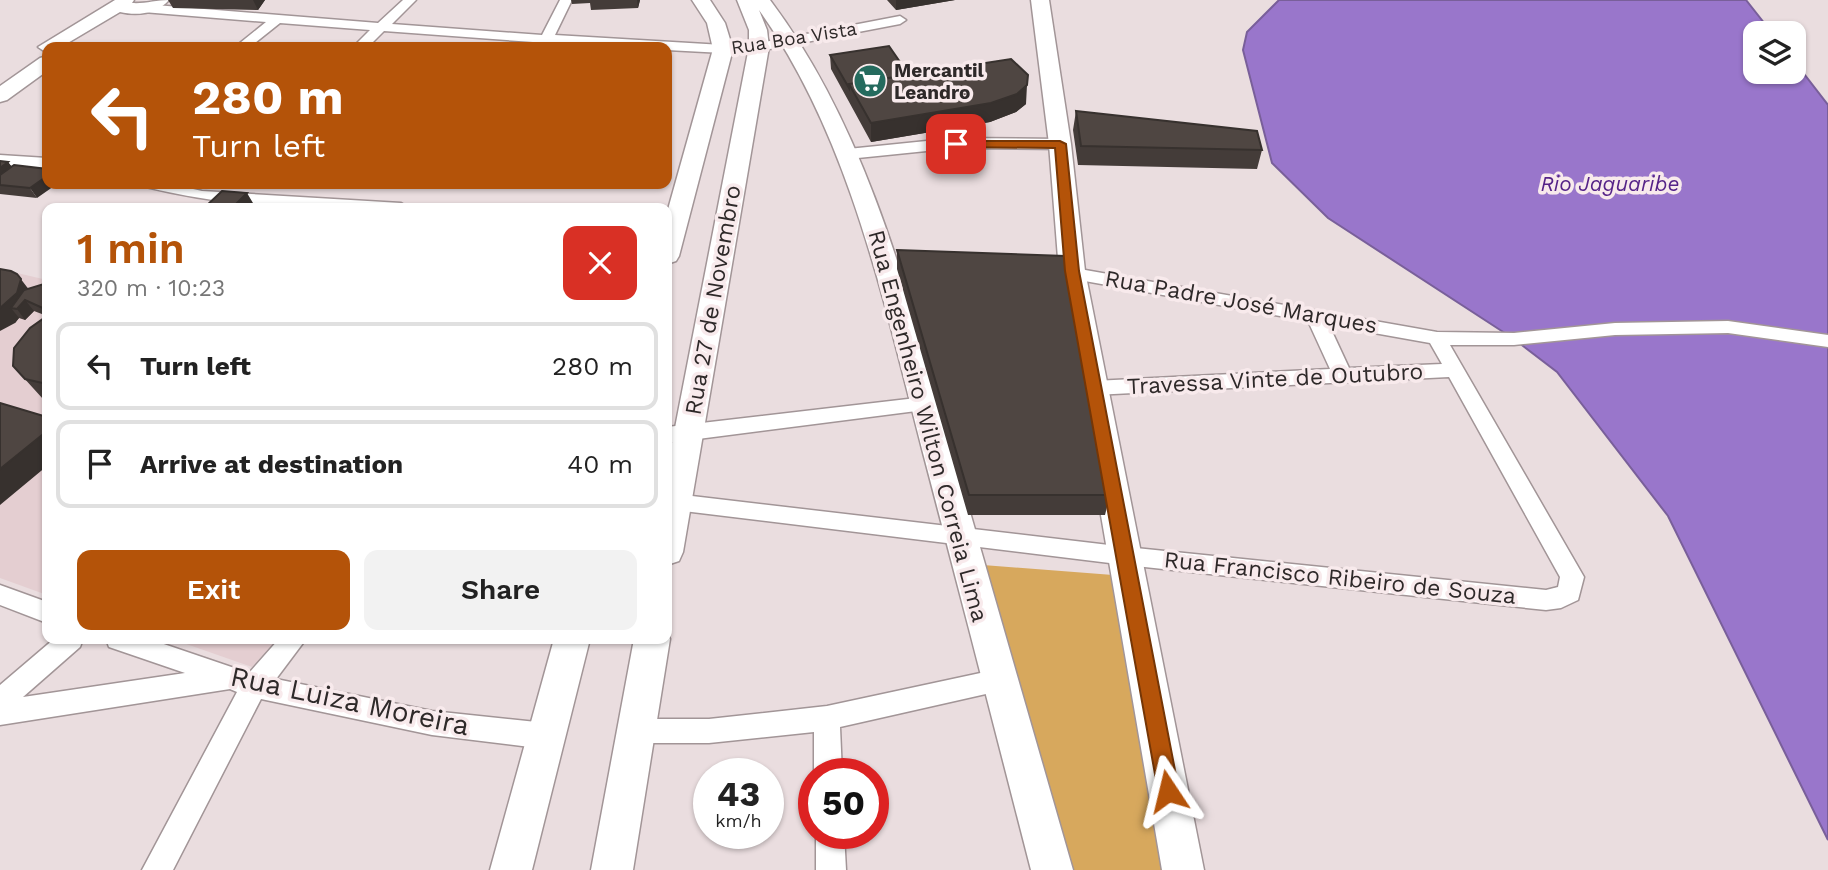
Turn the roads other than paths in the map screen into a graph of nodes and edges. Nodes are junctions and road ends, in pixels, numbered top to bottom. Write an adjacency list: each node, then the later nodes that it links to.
1 (92, 0): 10 (main road)
2 (160, 0): 10 (main road)
3 (270, 0): 11 (street)
4 (410, 0): 14 (street)
5 (566, 0): 15 (street)
6 (701, 0): 24 (main road)
7 (746, 0): 23 (main road)
8 (761, 0): 16 (main road, Rua Engenheiro Wilton Correia Lima)
9 (1040, 0): 28 (main road)
10 (128, 5): 11 (street, Rua Boa Vista); 17 (main road); 18 (main road)
11 (258, 16): 12 (street, Rua Boa Vista)
12 (277, 19): 14 (street, Rua Boa Vista); 19 (street)
13 (900, 20): 16 (street, Rua Boa Vista)
14 (381, 27): 15 (street, Rua Boa Vista); 20 (street)
15 (547, 39): 21 (street, Rua Boa Vista)
16 (790, 40): 23 (street, Rua Boa Vista); 29 (main road, Rua Engenheiro Wilton Correia Lima)
17 (62, 42)
18 (76, 42)
19 (248, 42)
20 (365, 42)
21 (600, 42)
22 (672, 46): 24 (street, Rua Boa Vista)
23 (759, 47): 24 (street, Rua Boa Vista); 44 (main road, Rua 27 de Novembro)
24 (723, 49): 35 (main road, Rua 27 de Novembro)
25 (41, 57): 26 (main road); 27 (main road)
26 (0, 80)
27 (0, 96)
28 (1060, 144): 29 (street); 36 (main road)
29 (848, 154): 43 (main road, Rua Engenheiro Wilton Correia Lima)
30 (0, 160): 31 (street)
31 (42, 163)
32 (209, 190): 33 (street); 34 (street)
33 (195, 203)
34 (333, 203)
35 (673, 213)
36 (1059, 271): 37 (street, Rua Padre José Marques); 42 (main road)
37 (1315, 316): 38 (street, Rua Padre José Marques); 41 (street)
38 (1437, 338): 39 (street, Rua Padre José Marques); 40 (street)
39 (1828, 341)
40 (1455, 370): 41 (street, Travessa Vinte de Outubro); 48 (street, Rua Francisco Ribeiro de Souza)
41 (1343, 376): 42 (street, Travessa Vinte de Outubro)
42 (1094, 388): 48 (main road)
43 (925, 404): 44 (street); 47 (main road, Rua Engenheiro Wilton Correia Lima)
44 (678, 434): 45 (main road, Rua 27 de Novembro)
45 (675, 503): 46 (main road, Rua 27 de Novembro); 47 (street, Rua Francisco Ribeiro de Souza)
46 (672, 521)
47 (959, 536): 48 (street, Rua Francisco Ribeiro de Souza); 56 (main road, Rua Engenheiro Wilton Correia Lima)
48 (1126, 556): 70 (main road)
49 (0, 595): 50 (street)
50 (42, 611)
51 (65, 644): 58 (street)
52 (132, 644): 57 (street, Rua Luiza Moreira)
53 (288, 644): 57 (street)
54 (571, 644): 62 (main road)
55 (651, 644): 61 (main road)
56 (999, 681): 60 (street); 69 (main road, Rua Engenheiro Wilton Correia Lima)
57 (242, 682): 59 (street); 62 (street, Rua Luiza Moreira); 65 (street)
58 (0, 701)
59 (0, 713)
60 (827, 718): 61 (street); 63 (street)
61 (636, 731): 67 (main road)
62 (546, 736): 66 (main road)
63 (828, 758)
64 (830, 849): 68 (street)
65 (157, 870)
66 (511, 870)
67 (612, 870)
68 (831, 870)
69 (1052, 870)
70 (1183, 870)

